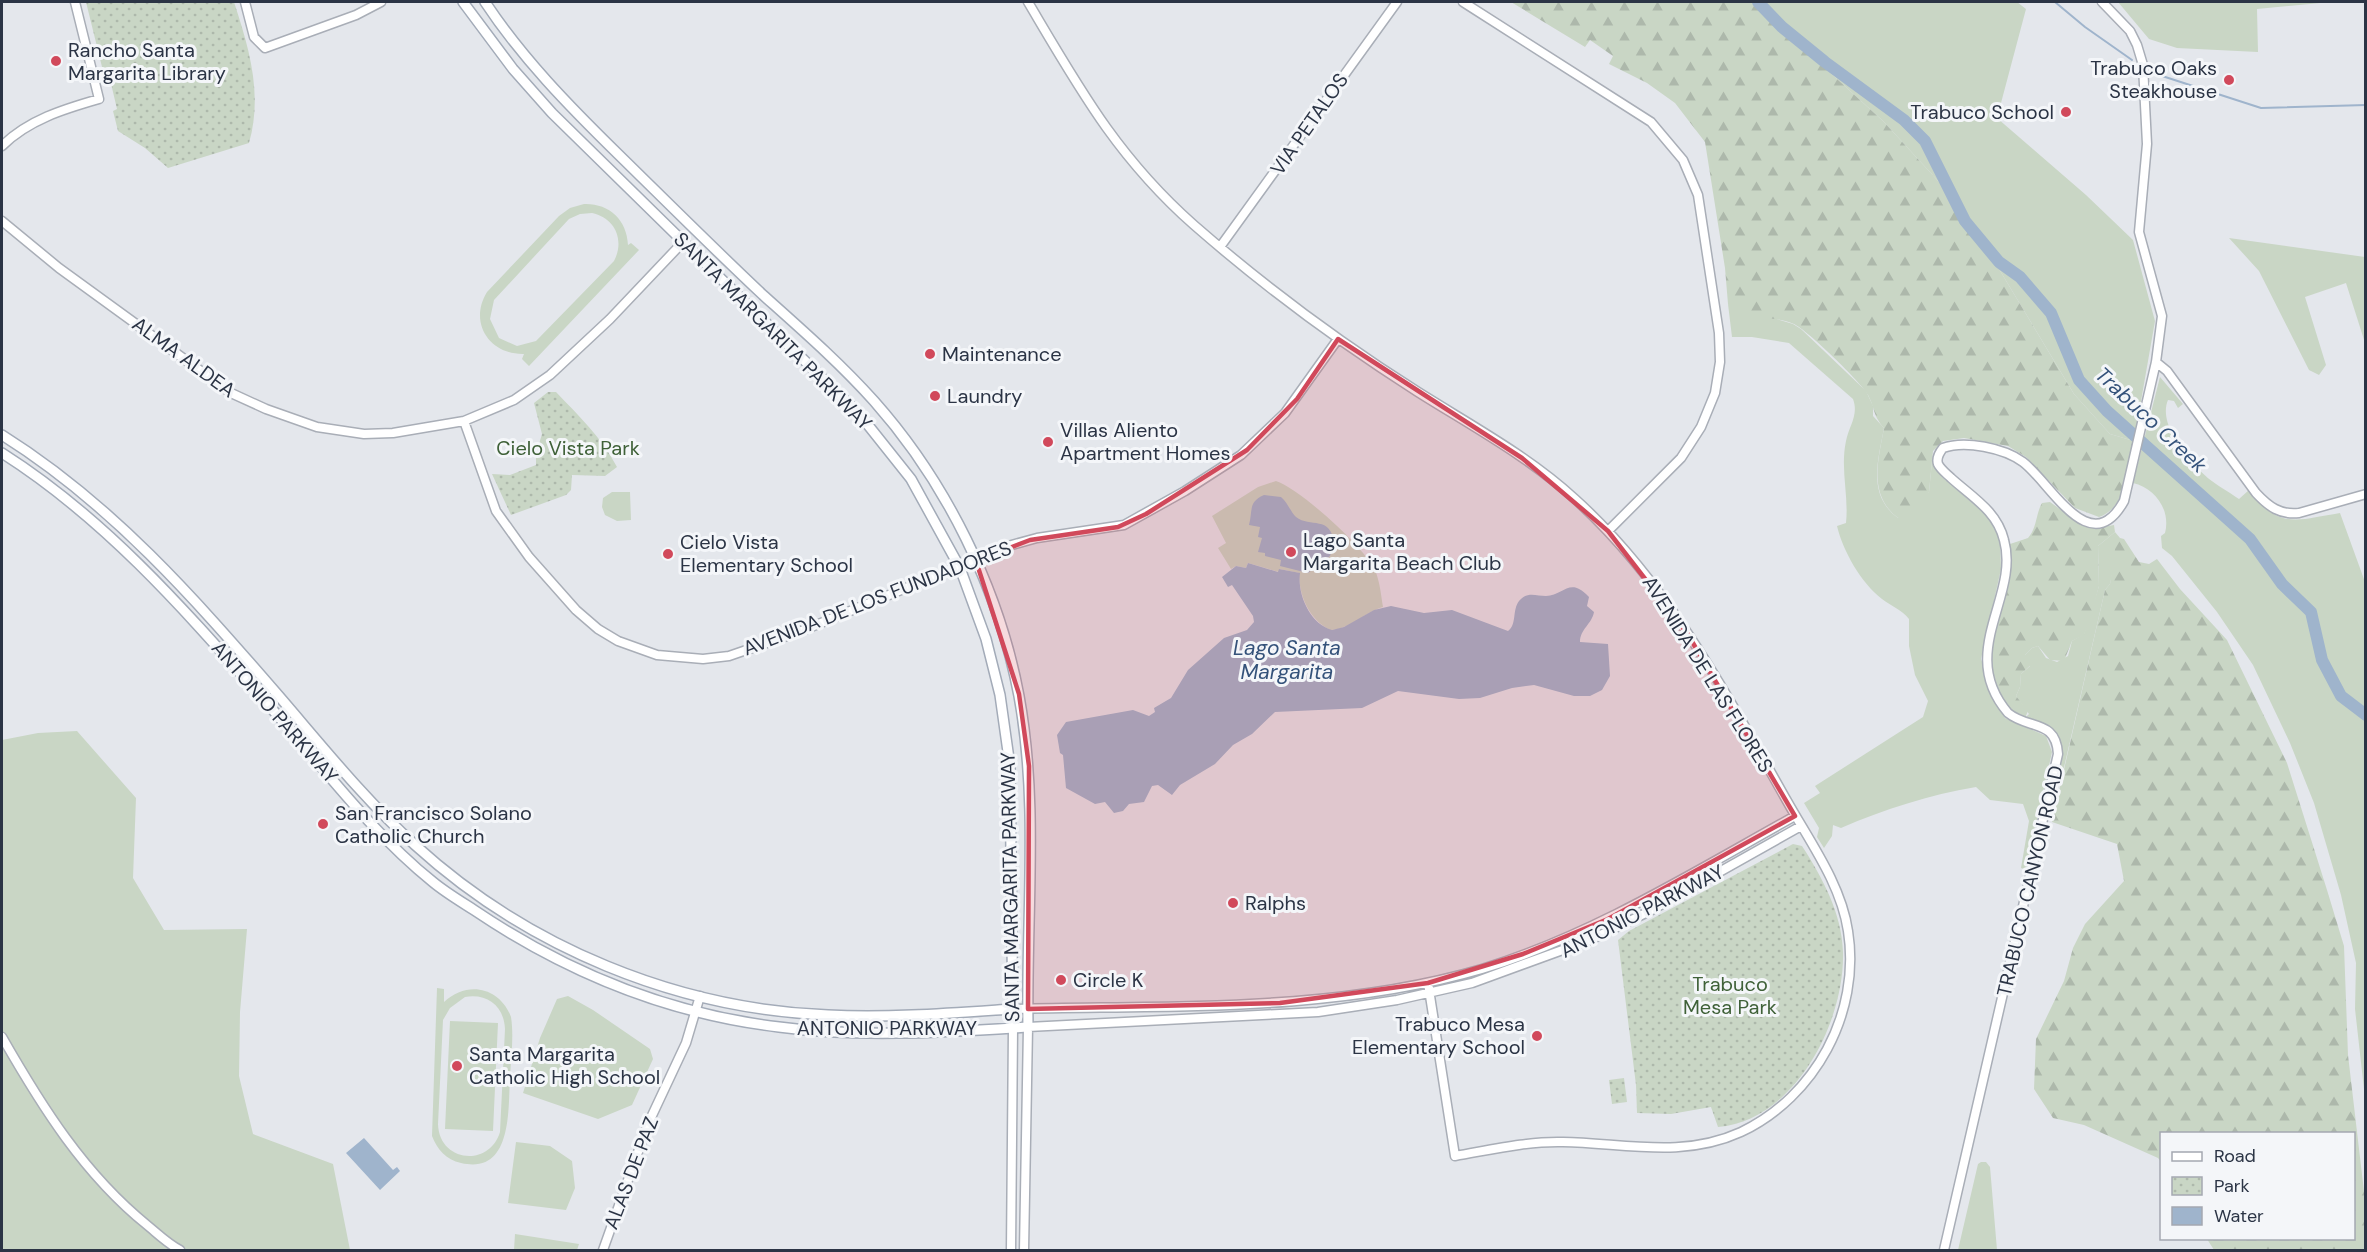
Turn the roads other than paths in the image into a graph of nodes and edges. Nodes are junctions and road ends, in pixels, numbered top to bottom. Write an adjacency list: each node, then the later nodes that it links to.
1 (75, 2): 10 (main road)
2 (245, 2): 3 (main road)
3 (381, 2)
4 (463, 2): 12 (main road, SANTA MARGARITA PARKWAY)
5 (485, 2): 21 (main road, SANTA MARGARITA PARKWAY)
6 (1028, 2): 13 (main road, AVENIDA DE LAS FLORES)
7 (1397, 2): 13 (main road, VIA PETALOS)
8 (1463, 2): 20 (main road)
9 (2102, 2): 15 (main road, TRABUCO CANYON ROAD)
10 (2, 146)
11 (2, 221): 16 (main road, ALMA ALDEA)
12 (684, 242): 16 (main road, ALMA ALDEA); 22 (main road, SANTA MARGARITA PARKWAY)
13 (1220, 247): 14 (main road, AVENIDA DE LAS FLORES)
14 (1338, 339): 20 (main road, AVENIDA DE LAS FLORES); 21 (main road, AVENIDA DE LOS FUNDADORES)
15 (2156, 362): 19 (main road); 38 (main road, TRABUCO CANYON ROAD)
16 (464, 421): 22 (main road, AVENIDA DE LOS FUNDADORES)
17 (2, 435): 27 (main road, ANTONIO PARKWAY)
18 (2, 453): 30 (main road, ANTONIO PARKWAY)
19 (2366, 494)
20 (1608, 531): 23 (main road, AVENIDA DE LAS FLORES)
21 (976, 561): 22 (main road, AVENIDA DE LOS FUNDADORES); 29 (main road, SANTA MARGARITA PARKWAY)
22 (960, 568): 28 (main road, SANTA MARGARITA PARKWAY)
23 (1796, 816): 24 (main road, AVENIDA DE LAS FLORES); 25 (main road, ANTONIO PARKWAY)
24 (1801, 826): 26 (main road, ANTONIO PARKWAY); 26 (main road, AVENIDA DE LAS FLORES)
25 (1428, 983): 26 (main road); 29 (main road, ANTONIO PARKWAY)
26 (1429, 994): 31 (main road, ANTONIO PARKWAY)
27 (700, 996): 28 (main road, ANTONIO PARKWAY); 30 (main road, ALAS DE PAZ)
28 (1012, 1009): 29 (main road, ANTONIO PARKWAY); 32 (main road, SANTA MARGARITA PARKWAY)
29 (1028, 1009): 31 (main road, SANTA MARGARITA PARKWAY)
30 (696, 1010): 32 (main road, ANTONIO PARKWAY); 35 (main road, ALAS DE PAZ)
31 (1028, 1027): 32 (main road, ANTONIO PARKWAY); 37 (main road, SANTA MARGARITA PARKWAY)
32 (1013, 1028): 36 (main road, SANTA MARGARITA PARKWAY)
33 (2, 1037): 34 (main road)
34 (180, 1251)
35 (603, 1251)
36 (1011, 1251)
37 (1024, 1251)
38 (1944, 1251)

